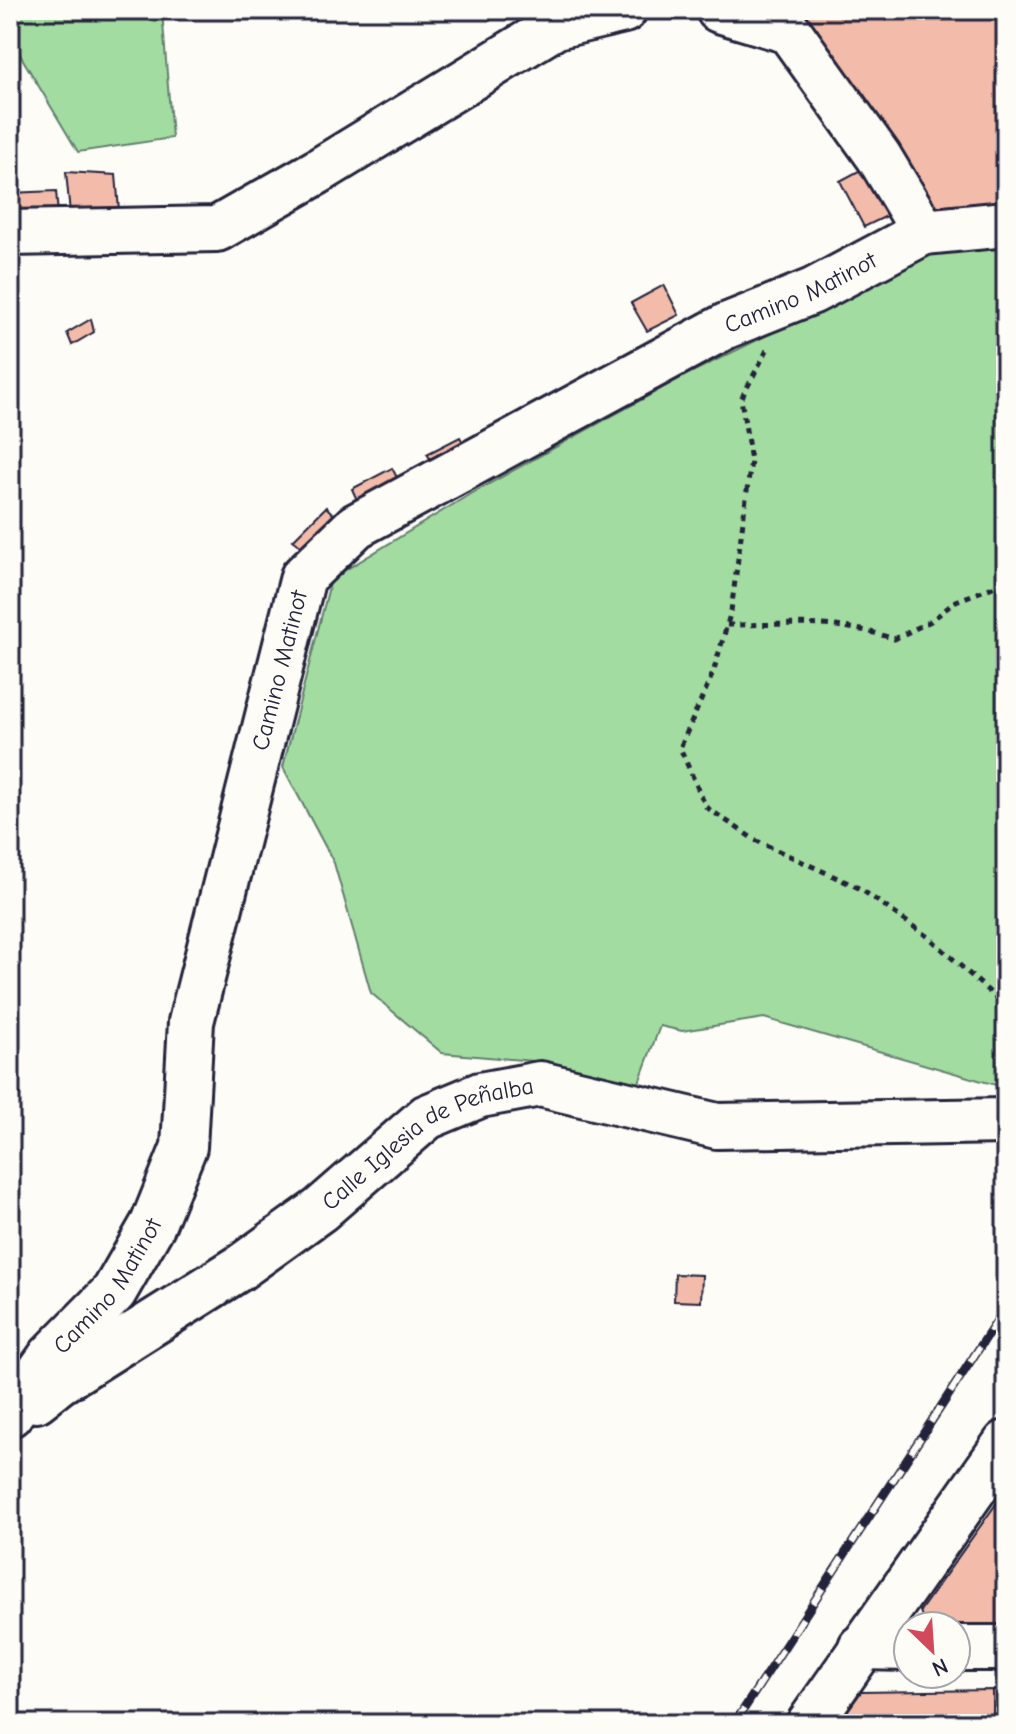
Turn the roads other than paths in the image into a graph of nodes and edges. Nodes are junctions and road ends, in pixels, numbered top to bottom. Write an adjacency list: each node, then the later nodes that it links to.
1 (624, 10): 5 (street)
2 (719, 10): 4 (street)
3 (1006, 224): 4 (street)
4 (924, 232): 7 (street, Camino Matinot)
5 (10, 233)
6 (1006, 1121): 8 (street, Calle Iglesia de Peñalba)
7 (10, 1414)
8 (10, 1420)
9 (1006, 1443): 10 (street)
10 (861, 1647): 11 (street); 14 (street)
11 (892, 1648)
12 (972, 1648): 13 (street)
13 (1006, 1648)
14 (809, 1724)

